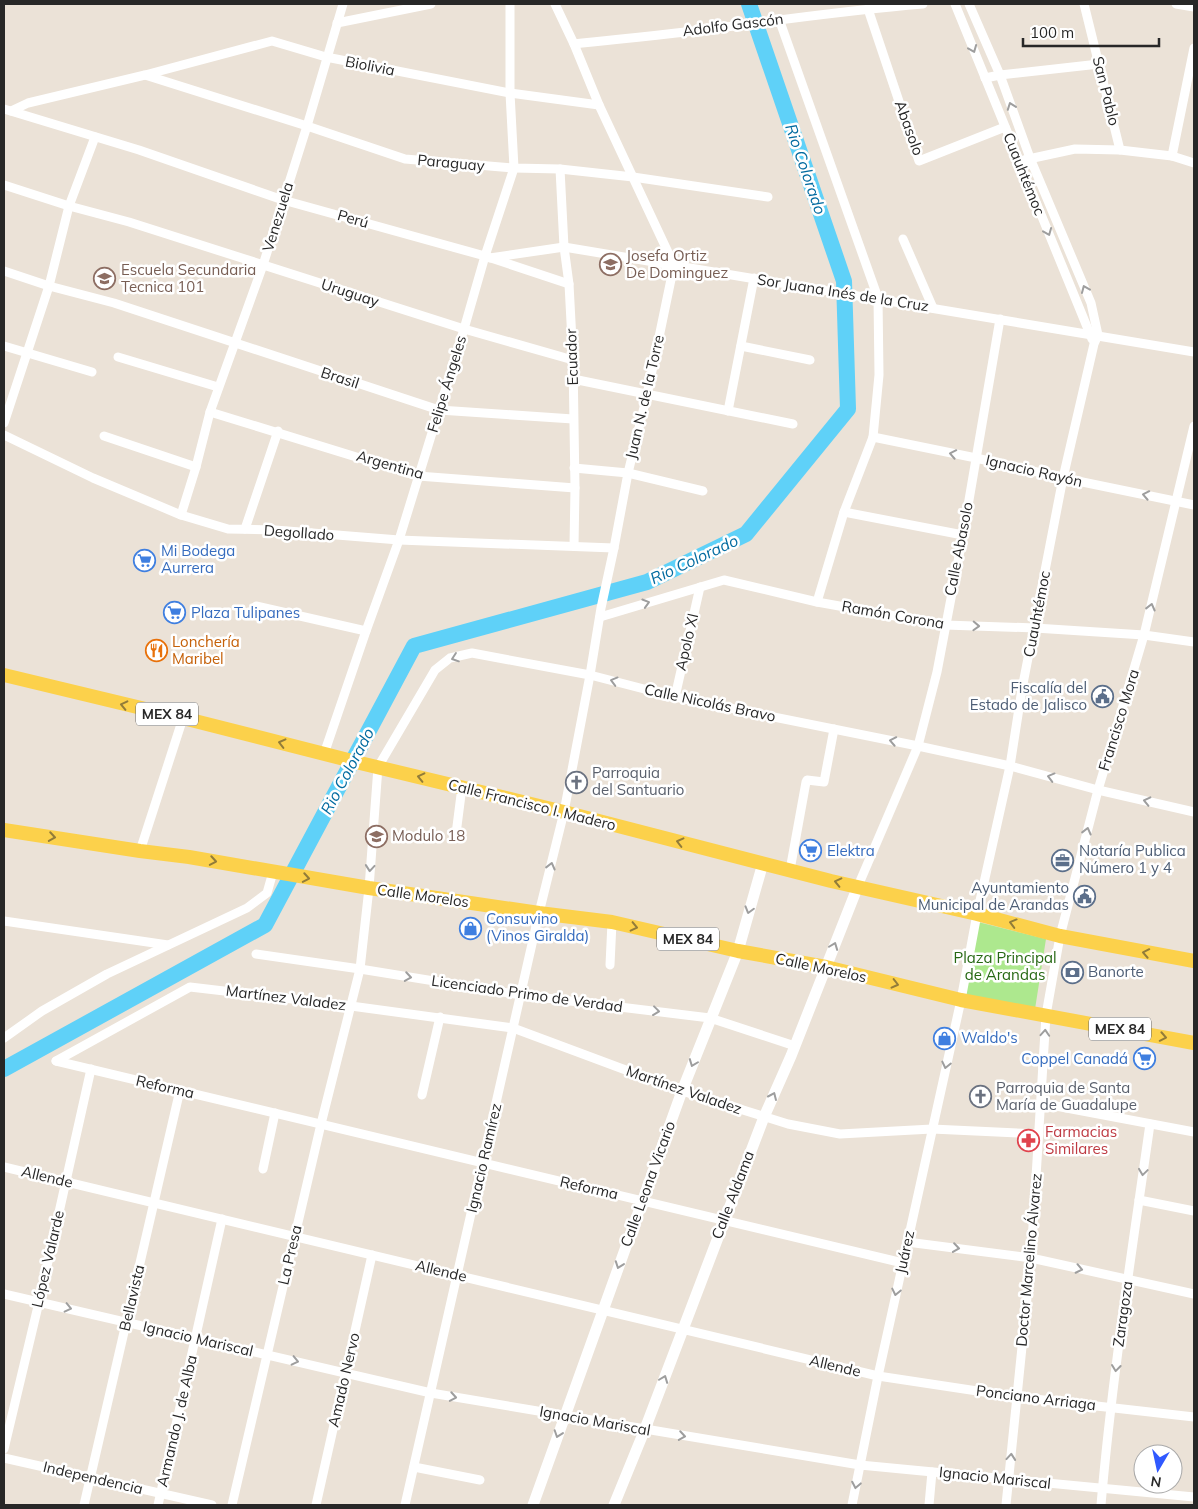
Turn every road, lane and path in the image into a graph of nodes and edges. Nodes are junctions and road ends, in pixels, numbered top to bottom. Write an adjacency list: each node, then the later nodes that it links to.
1 (343, 4): 13 (street, Venezuela)
2 (431, 4): 13 (street)
3 (510, 4): 21 (street, Felipe Ángeles)
4 (554, 4): 14 (street)
5 (923, 4): 11 (street, Adolfo Gascón)
6 (955, 4): 20 (street, Cuauhtémoc, one-way to 20)
7 (969, 4): 18 (street, Cuauhtémoc)
8 (1084, 4): 17 (street, San Pablo)
9 (1176, 4): 10 (street)
10 (1194, 8)
11 (868, 9): 12 (street, Adolfo Gascón); 25 (street, Abasolo)
12 (777, 19): 14 (street, Adolfo Gascón); 48 (street)
13 (337, 23): 16 (street, Venezuela)
14 (574, 44): 22 (street)
15 (1194, 48): 28 (street)
16 (326, 58): 19 (street, Biolivia); 21 (street, Biolivia); 24 (street, Venezuela)
17 (1099, 64): 18 (street); 27 (street, San Pablo)
18 (1000, 74): 20 (street); 29 (street, Cuauhtémoc, one-way to 18)
19 (146, 75): 23 (street, Biolivia); 24 (street, Paraguay)
20 (984, 78): 25 (street, Cuauhtémoc)
21 (510, 93): 22 (street, Biolivia); 32 (street, Felipe Ángeles)
22 (599, 105): 34 (street)
23 (8, 110): 26 (street, Perú)
24 (307, 126): 32 (street, Paraguay); 37 (street, Venezuela)
25 (1005, 127): 30 (street, Cuauhtémoc)
26 (95, 137): 37 (street, Perú); 38 (street)
27 (1120, 150): 28 (street); 29 (street)
28 (1172, 156): 31 (street)
29 (1030, 158): 30 (street); 52 (street, Cuauhtémoc, one-way to 29)
30 (1019, 161): 52 (street, Cuauhtémoc, one-way to 52)
31 (1194, 163)
32 (514, 168): 33 (street, Paraguay); 41 (street, Felipe Ángeles)
33 (560, 169): 34 (street, Paraguay); 40 (street, Ecuador)
34 (632, 177): 36 (street, Paraguay); 43 (street)
35 (4, 185): 38 (street, Uruguay)
36 (768, 197)
37 (283, 200): 41 (street, Perú); 42 (street, Venezuela)
38 (69, 206): 42 (street, Uruguay); 47 (street)
39 (903, 240): 49 (street)
40 (564, 247): 41 (street, Sor Juana Inés de la Cruz); 43 (street, Sor Juana Inés de la Cruz); 46 (street, Ecuador)
41 (488, 257): 46 (street, Perú); 51 (street, Felipe Ángeles)
42 (263, 265): 51 (street, Uruguay); 53 (street, Venezuela)
43 (674, 265): 45 (street, Sor Juana Inés de la Cruz); 64 (street, Juan N. de la Torre)
44 (4, 271): 47 (street, Brasil)
45 (754, 278): 48 (street, Sor Juana Inés de la Cruz); 55 (street)
46 (569, 284): 59 (street, Ecuador)
47 (49, 286): 53 (street, Brasil); 57 (street)
48 (875, 298): 49 (street, Sor Juana Inés de la Cruz); 75 (street)
49 (933, 308): 50 (street, Sor Juana Inés de la Cruz)
50 (1000, 319): 52 (street, Sor Juana Inés de la Cruz); 76 (street, Calle Abasolo)
51 (464, 329): 59 (street, Uruguay); 65 (street, Felipe Ángeles)
52 (1094, 338): 56 (street, Sor Juana Inés de la Cruz); 81 (street, Cuauhtémoc)
53 (235, 344): 63 (street, Venezuela); 65 (street, Brasil)
54 (4, 346): 57 (street)
55 (741, 346): 60 (street); 66 (street)
56 (1194, 352)
57 (28, 353): 61 (street); 69 (street)
58 (118, 357): 63 (street)
59 (573, 360): 62 (street, Ecuador)
60 (810, 360)
61 (92, 372)
62 (573, 379): 64 (street); 68 (street, Ecuador)
63 (218, 387): 67 (street, Venezuela)
64 (647, 395): 66 (street); 79 (street, Juan N. de la Torre)
65 (439, 410): 68 (street, Brasil); 80 (street, Felipe Ángeles)
66 (728, 411): 70 (street)
67 (210, 412): 72 (street, Argentina); 77 (street, Venezuela)
68 (573, 419): 78 (street, Ecuador)
69 (4, 422)
70 (793, 424)
71 (1194, 426): 84 (street, Francisco Mora)
72 (278, 432): 80 (street, Argentina); 88 (street)
73 (4, 435): 87 (street, Degollado)
74 (104, 436): 77 (street)
75 (873, 437): 76 (street, Ignacio Rayón, one-way to 75); 86 (street)
76 (976, 458): 81 (street, Ignacio Rayón); 89 (street, Calle Abasolo)
77 (196, 467): 87 (street, Venezuela)
78 (574, 468): 79 (street); 82 (street, Ecuador)
79 (628, 473): 83 (street); 92 (street, Juan N. de la Torre)
80 (418, 476): 82 (street, Argentina); 90 (street, Felipe Ángeles)
81 (1063, 478): 84 (street, Ignacio Rayón, one-way to 81); 98 (street, Cuauhtémoc)
82 (575, 488): 91 (street, Ecuador)
83 (703, 491)
84 (1177, 501): 85 (street, Ignacio Rayón); 100 (street, Francisco Mora, one-way to 84)
85 (1194, 504)
86 (844, 512): 89 (street); 94 (street)
87 (181, 515): 88 (street, Degollado)
88 (246, 530): 90 (street, Degollado)
89 (963, 535): 97 (street, Calle Abasolo)
90 (399, 540): 91 (street, Degollado); 99 (street, Felipe Ángeles)
91 (574, 546): 92 (street, Degollado)
92 (614, 548): 96 (street, Juan N. de la Torre)
93 (700, 587): 94 (street, Ramón Corona); 96 (street, Ramón Corona, one-way to 93); 104 (street, Apolo XI)
94 (818, 602): 97 (street, Ramón Corona)
95 (256, 606): 99 (street)
96 (600, 617): 103 (street, Juan N. de la Torre)
97 (945, 625): 98 (street, Ramón Corona, one-way to 98); 107 (street, Calle Abasolo)
98 (1035, 628): 100 (street, Ramón Corona); 109 (street, Cuauhtémoc)
99 (366, 631): 108 (street, Felipe Ángeles)
100 (1144, 635): 101 (street, Ramón Corona); 112 (street, Francisco Mora)
101 (1194, 642)
102 (4, 675): 105 (main road, Calle Francisco I. Madero / MEX 84, one-way to 102)
103 (590, 675): 104 (street, Calle Nicolás Bravo, one-way to 103); 110 (street, Calle Nicolás Bravo, one-way to 110); 113 (street, Juan N. de la Torre)
104 (675, 697): 106 (street, Calle Nicolás Bravo)
105 (183, 718): 108 (main road, Calle Francisco I. Madero / MEX 84, one-way to 105); 117 (street)
106 (834, 729): 107 (street, Calle Nicolás Bravo, one-way to 106); 119 (street)
107 (918, 746): 109 (street, Calle Nicolás Bravo); 121 (street, Calle Abasolo)
108 (327, 755): 110 (main road, Calle Francisco I. Madero / MEX 84)
109 (1010, 766): 112 (street, Calle Nicolás Bravo, one-way to 109); 124 (street, Cuauhtémoc)
110 (378, 767): 111 (main road, Calle Francisco I. Madero / MEX 84, one-way to 110); 122 (street, La Presa, one-way to 122)
111 (462, 787): 113 (main road, Calle Francisco I. Madero / MEX 84); 116 (street)
112 (1098, 790): 114 (street, Calle Nicolás Bravo, one-way to 112); 127 (street, Francisco Mora, one-way to 112)
113 (564, 812): 118 (main road, Calle Francisco I. Madero / MEX 84, one-way to 113); 123 (street, Ignacio Ramírez, one-way to 113)
114 (1194, 812)
115 (4, 830): 117 (main road, Calle Morelos / MEX 84, one-way to 117)
116 (456, 834)
117 (140, 851): 120 (main road, Calle Morelos / MEX 84, one-way to 120)
118 (763, 864): 119 (main road, Calle Francisco I. Madero / MEX 84); 129 (main road, Calle Leona Vicario, one-way to 129)
119 (790, 870): 121 (main road, Calle Francisco I. Madero / MEX 84, one-way to 119)
120 (280, 873): 122 (main road, Calle Morelos / MEX 84, one-way to 122); 128 (street)
121 (858, 886): 124 (main road, Calle Francisco I. Madero / MEX 84); 133 (main road, Calle Aldama, one-way to 121)
122 (369, 888): 123 (main road, Calle Morelos / MEX 84); 134 (street, La Presa)
123 (539, 913): 126 (main road, Calle Morelos / MEX 84); 135 (street, Ignacio Ramírez)
124 (977, 914): 127 (main road, Calle Francisco I. Madero / MEX 84, one-way to 124); 136 (street, Cuauhtémoc)
125 (4, 921): 128 (street)
126 (612, 922): 129 (main road, Calle Morelos / MEX 84, one-way to 129); 132 (street)
127 (1060, 936): 131 (main road, MEX 84, one-way to 127); 138 (street, Francisco Mora)
128 (168, 945): 142 (street)
129 (738, 951): 133 (main road, Calle Morelos / MEX 84); 140 (main road, Calle Leona Vicario)
130 (256, 954): 134 (street, Licenciado Primo de Verdad)
131 (1194, 961)
132 (610, 965)
133 (826, 967): 136 (main road, Calle Morelos / MEX 84, one-way to 136); 144 (main road, Calle Aldama)
134 (360, 969): 135 (street, Licenciado Primo de Verdad, one-way to 135); 137 (street, La Presa)
135 (521, 995): 140 (street, Licenciado Primo de Verdad, one-way to 140); 141 (street, Ignacio Ramírez)
136 (961, 1000): 138 (main road, Calle Morelos / MEX 84); 155 (street, Juárez, one-way to 155)
137 (351, 1006): 139 (street, Martínez Valadez); 145 (street, Martínez Valadez); 153 (street, La Presa)
138 (1046, 1015): 143 (main road, MEX 84, one-way to 143); 150 (street, Doctor Marcelino Álvarez, one-way to 138)
139 (440, 1017): 141 (street, Martínez Valadez); 149 (street)
140 (710, 1018): 144 (street, Licenciado Primo de Verdad); 148 (main road, Calle Leona Vicario, one-way to 148)
141 (514, 1028): 148 (street, Martínez Valadez); 158 (street, Ignacio Ramírez)
142 (4, 1038)
143 (1194, 1044)
144 (795, 1046): 152 (main road, Calle Aldama, one-way to 144)
145 (56, 1061): 146 (street, Reforma)
146 (90, 1069): 147 (street, Reforma); 161 (street, López Valarde)
147 (180, 1090): 151 (street, Reforma); 164 (street, Bellavista)
148 (682, 1091): 152 (street, Martínez Valadez); 163 (main road, Calle Leona Vicario)
149 (422, 1095)
150 (1040, 1103): 154 (street); 157 (street, Doctor Marcelino Álvarez)
151 (275, 1113): 153 (street, Reforma); 160 (street)
152 (764, 1117): 155 (street, Martínez Valadez); 167 (main road, Calle Aldama)
153 (321, 1124): 158 (street, Reforma); 168 (street, La Presa)
154 (1150, 1124): 156 (street); 162 (street, Zaragoza, one-way to 162)
155 (932, 1129): 157 (street, Martínez Valadez); 169 (street, Juárez)
156 (1194, 1132)
157 (1038, 1134): 171 (street, Doctor Marcelino Álvarez)
158 (483, 1163): 163 (street, Reforma); 173 (street, Ignacio Ramírez)
159 (4, 1166): 161 (street, Allende)
160 (263, 1169)
161 (66, 1181): 164 (street, Allende); 177 (street, López Valarde)
162 (1139, 1200): 165 (street); 174 (street, Zaragoza)
163 (643, 1201): 167 (street, Reforma); 178 (main road, Calle Leona Vicario, one-way to 178)
164 (154, 1202): 166 (street, Allende); 179 (street, Bellavista)
165 (1194, 1211)
166 (222, 1219): 168 (street, Allende); 181 (street, Armando J. de Alba)
167 (723, 1220): 172 (street, Reforma); 180 (main road, Calle Aldama)
168 (294, 1236): 170 (street, Allende); 182 (street, La Presa)
169 (908, 1242): 171 (street, one-way to 171); 172 (street, Juárez)
170 (372, 1255): 173 (street, Allende); 183 (street, Amado Nervo)
171 (1031, 1258): 174 (street, one-way to 174); 186 (street, Doctor Marcelino Álvarez)
172 (903, 1263): 184 (street, Juárez, one-way to 184)
173 (457, 1275): 178 (street, Allende); 185 (street, Ignacio Ramírez)
174 (1127, 1279): 176 (street); 187 (street, Zaragoza, one-way to 187)
175 (4, 1294): 177 (street, Ignacio Mariscal)
176 (1194, 1294)
177 (39, 1302): 179 (street, Ignacio Mariscal, one-way to 179); 191 (street, López Valarde)
178 (603, 1310): 180 (street, Allende); 188 (main road, Calle Leona Vicario)
179 (126, 1322): 181 (street, Ignacio Mariscal); 196 (street, Bellavista)
180 (683, 1329): 184 (street, Allende); 190 (main road, Calle Aldama, one-way to 180)
181 (196, 1338): 182 (street, Ignacio Mariscal); 200 (street, Armando J. de Alba)
182 (267, 1354): 183 (street, Ignacio Mariscal, one-way to 183); 205 (street, La Presa)
183 (345, 1373): 185 (street, Ignacio Mariscal); 206 (street, Amado Nervo)
184 (878, 1376): 186 (street, Ponciano Arriaga); 193 (street, Juárez)
185 (431, 1393): 188 (street, Ignacio Mariscal, one-way to 188); 194 (street, Ignacio Ramírez)
186 (1017, 1397): 187 (street, Ponciano Arriaga); 198 (street, Doctor Marcelino Álvarez, one-way to 186)
187 (1110, 1407): 189 (street, Ponciano Arriaga); 199 (street, Zaragoza)
188 (565, 1415): 190 (street, Ignacio Mariscal); 208 (main road, Calle Leona Vicario, one-way to 208)
189 (1194, 1417)
190 (645, 1429): 193 (street, Ignacio Mariscal, one-way to 193); 209 (main road, Calle Aldama)
191 (4, 1449)
192 (4, 1458): 196 (street, Independencia)
193 (860, 1465): 195 (street, Ignacio Mariscal); 210 (street, Juárez, one-way to 210)
194 (414, 1467): 197 (street); 207 (street, Ignacio Ramírez)
195 (932, 1472): 198 (street, Ignacio Mariscal); 211 (street)
196 (91, 1477): 200 (street, Independencia); 202 (street, Bellavista)
197 (480, 1480)
198 (1009, 1480): 199 (street, Ignacio Mariscal); 212 (street, Doctor Marcelino Álvarez)
199 (1103, 1489): 201 (street, Ignacio Mariscal); 213 (street, Zaragoza)
200 (160, 1493): 203 (street, Armando J. de Alba); 204 (street, Independencia)
201 (1194, 1497)
202 (84, 1505)
203 (158, 1505)
204 (212, 1505)
205 (232, 1505)
206 (316, 1505)
207 (405, 1505)
208 (533, 1505)
209 (614, 1505)
210 (852, 1505)
211 (929, 1505)
212 (1006, 1505)
213 (1101, 1505)

